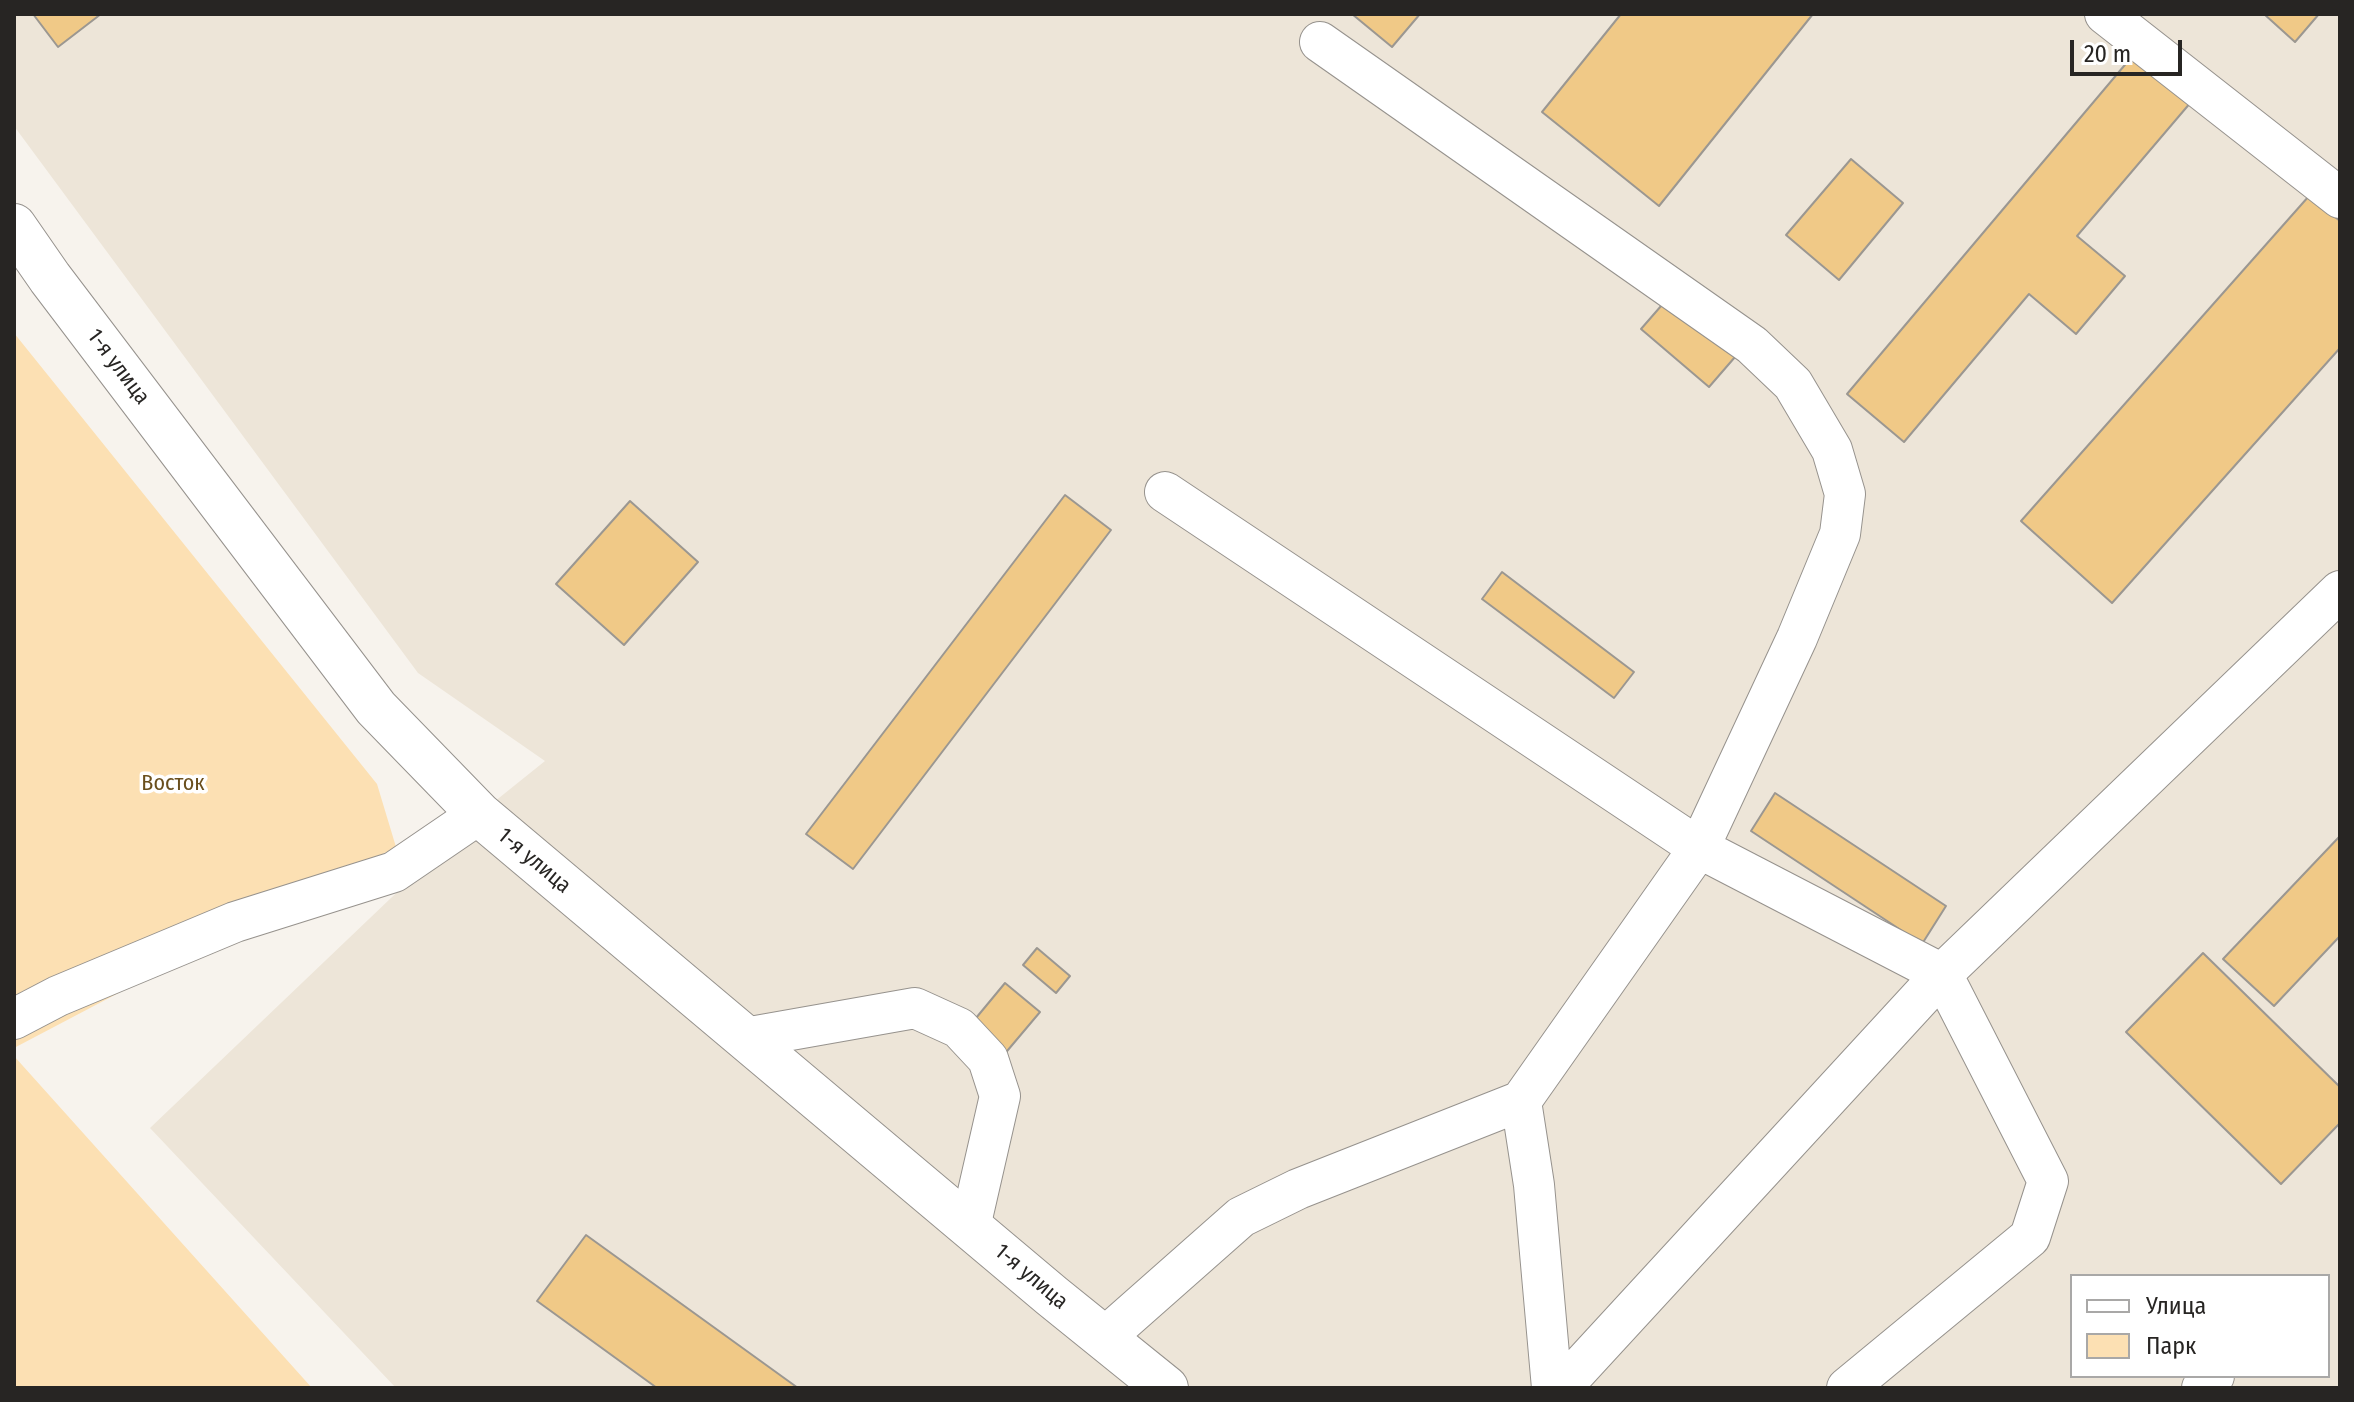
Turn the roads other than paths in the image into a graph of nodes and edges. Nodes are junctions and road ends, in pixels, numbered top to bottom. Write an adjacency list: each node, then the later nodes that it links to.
1 (2105, 14): 3 (lane)
2 (1320, 42): 8 (lane)
3 (2340, 198)
4 (14, 226): 7 (main road, 1-я улица)
5 (1165, 492): 8 (lane)
6 (2340, 591): 9 (lane)
7 (479, 814): 10 (lane); 11 (main road, 1-я улица)
8 (1699, 848): 9 (lane); 12 (lane)
9 (1942, 974): 17 (lane); 18 (lane)
10 (14, 1019)
11 (745, 1038): 13 (main road, 1-я улица); 13 (lane)
12 (1521, 1101): 14 (lane); 16 (lane)
13 (970, 1227): 14 (main road, 1-я улица)
14 (1104, 1338): 15 (main road, 1-я улица)
15 (1166, 1388)
16 (1552, 1388)
17 (1561, 1388)
18 (1847, 1388)

